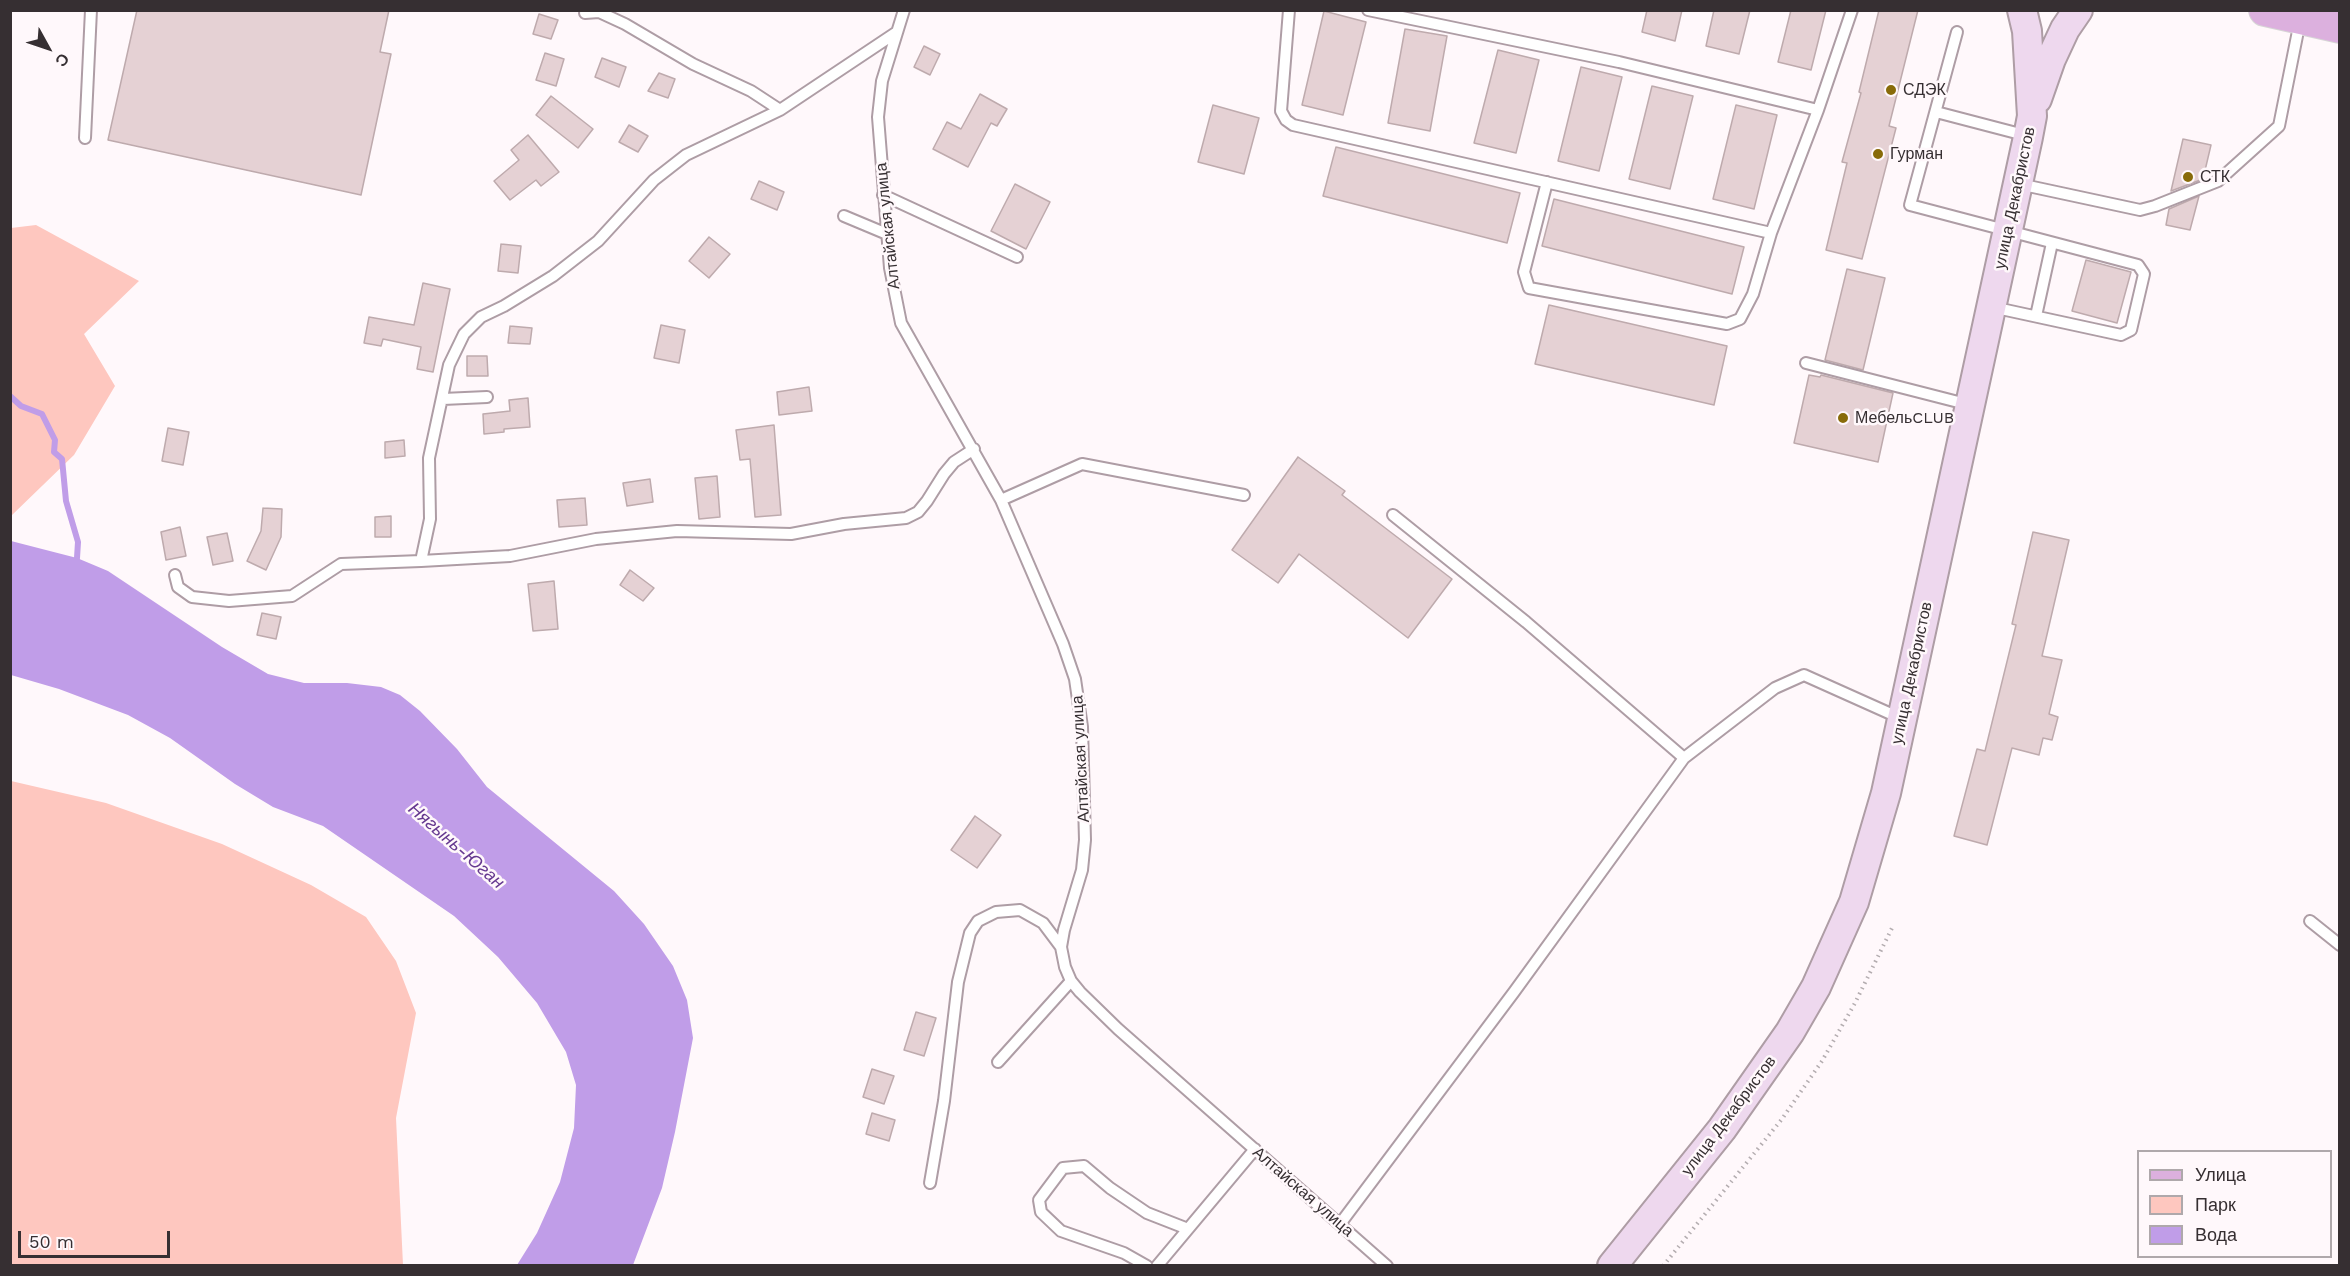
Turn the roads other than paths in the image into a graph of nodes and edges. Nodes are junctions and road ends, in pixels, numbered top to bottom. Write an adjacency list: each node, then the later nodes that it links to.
1 (91, 10): 18 (lane)
2 (904, 10): 12 (lane, Алтайская улица)
3 (1289, 10): 19 (lane)
4 (1368, 10): 15 (lane)
5 (1852, 10): 15 (lane)
6 (2022, 10): 17 (main road, улица Декабристов)
7 (2078, 10): 17 (main road)
8 (2265, 10): 10 (main road)
9 (585, 13): 14 (lane)
10 (2300, 18): 11 (main road); 20 (lane)
11 (2340, 27)
12 (897, 32): 14 (lane); 21 (lane, Алтайская улица)
13 (1957, 32): 16 (lane)
14 (780, 110): 32 (lane)
15 (1818, 110): 24 (lane)
16 (1936, 112): 17 (lane); 23 (lane)
17 (2030, 126): 20 (main road, улица Декабристов)
18 (85, 138)
19 (1547, 182): 24 (lane); 24 (lane)
20 (2019, 184): 23 (main road, улица Декабристов)
21 (883, 195): 25 (lane, Алтайская улица); 27 (lane)
22 (844, 216): 25 (lane)
23 (2008, 231): 26 (lane); 28 (main road, улица Декабристов)
24 (1771, 233)
25 (887, 234): 34 (lane, Алтайская улица)
26 (2052, 243): 29 (lane); 29 (lane)
27 (1017, 257)
28 (1992, 307): 29 (lane); 33 (main road, улица Декабристов)
29 (2036, 316)
30 (1806, 363): 33 (lane)
31 (487, 397): 32 (lane)
32 (443, 399): 38 (lane)
33 (1970, 405): 40 (main road, улица Декабристов)
34 (974, 449): 36 (lane, Алтайская улица); 38 (lane)
35 (1244, 495): 36 (lane)
36 (1001, 500): 44 (lane, Алтайская улица)
37 (1393, 515): 41 (lane)
38 (421, 561): 39 (lane)
39 (175, 575)
40 (1901, 719): 41 (lane); 54 (main road, улица Декабристов)
41 (1684, 758): 49 (lane)
42 (2310, 921): 43 (lane)
43 (2340, 945)
44 (1061, 947): 45 (lane, Алтайская улица); 48 (lane)
45 (1071, 981): 46 (lane); 47 (lane, Алтайская улица)
46 (998, 1062)
47 (1255, 1149): 49 (lane, Алтайская улица); 50 (lane)
48 (930, 1183)
49 (1340, 1224): 53 (lane, Алтайская улица)
50 (1188, 1229): 51 (lane); 52 (lane)
51 (1147, 1266)
52 (1157, 1266)
53 (1387, 1266)
54 (1612, 1266)

